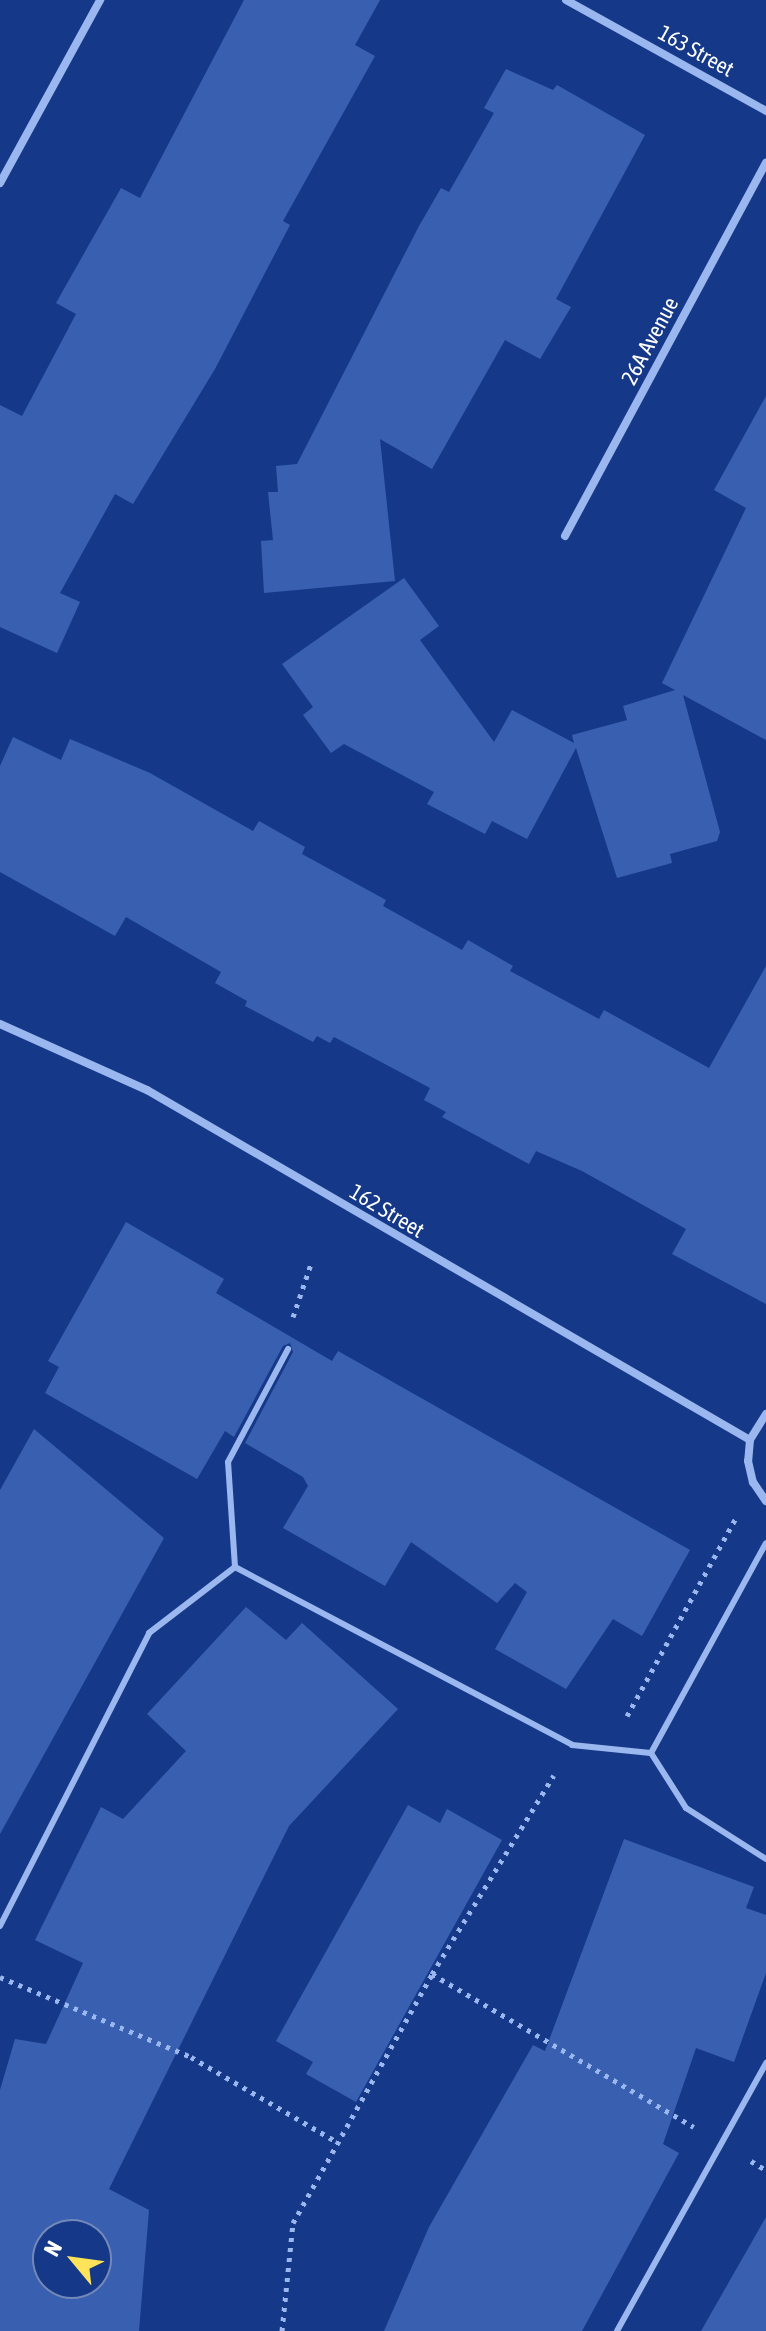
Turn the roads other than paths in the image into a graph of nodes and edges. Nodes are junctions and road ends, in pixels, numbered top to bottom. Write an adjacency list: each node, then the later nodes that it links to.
1 (100, 0): 5 (street)
2 (566, 0): 3 (street, 163 Street)
3 (766, 111)
4 (766, 163): 6 (street, 26A Avenue)
5 (0, 183)
6 (565, 536)
7 (0, 1024): 10 (street, 162 Street)
8 (288, 1349): 13 (lane)
9 (766, 1414): 10 (street)
10 (750, 1440): 11 (street)
11 (766, 1501)
12 (766, 1543): 14 (lane)
13 (235, 1567): 14 (lane); 16 (lane)
14 (651, 1753): 15 (lane)
15 (766, 1859)
16 (0, 1926)
17 (766, 2063): 18 (lane)
18 (617, 2331)

